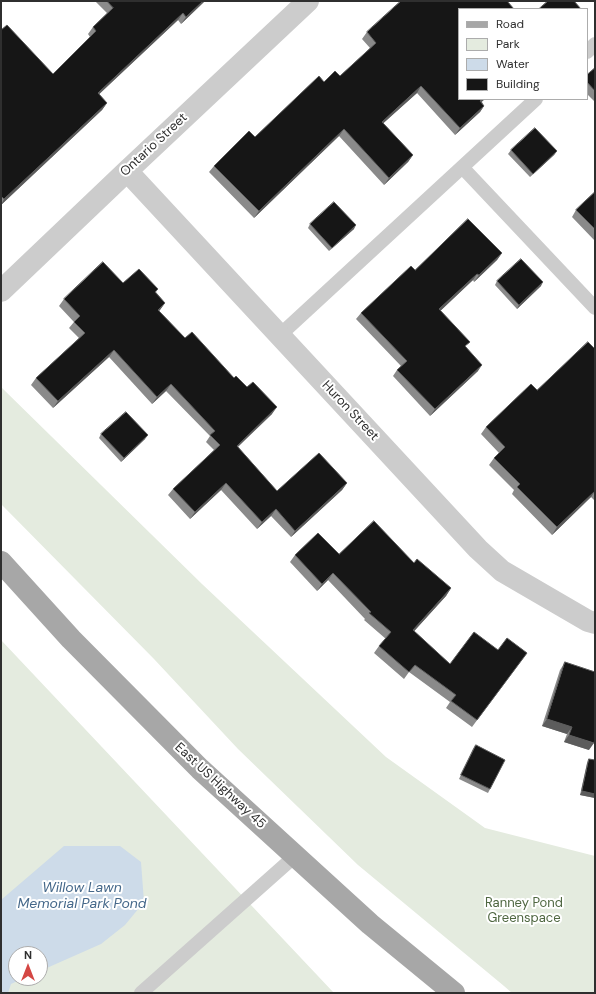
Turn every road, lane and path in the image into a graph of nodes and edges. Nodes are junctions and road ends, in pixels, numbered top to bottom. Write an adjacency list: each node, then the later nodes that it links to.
1 (308, 1): 4 (street, Ontario Street)
2 (535, 100): 3 (lane)
3 (462, 167): 6 (lane); 7 (lane)
4 (127, 170): 5 (street, Ontario Street); 7 (street, Huron Street)
5 (1, 291)
6 (595, 308)
7 (280, 335): 9 (street, Huron Street)
8 (1, 562): 10 (main road, East US Highway 45)
9 (595, 623)
10 (295, 856): 11 (lane); 12 (main road, East US Highway 45)
11 (141, 993)
12 (454, 993)

